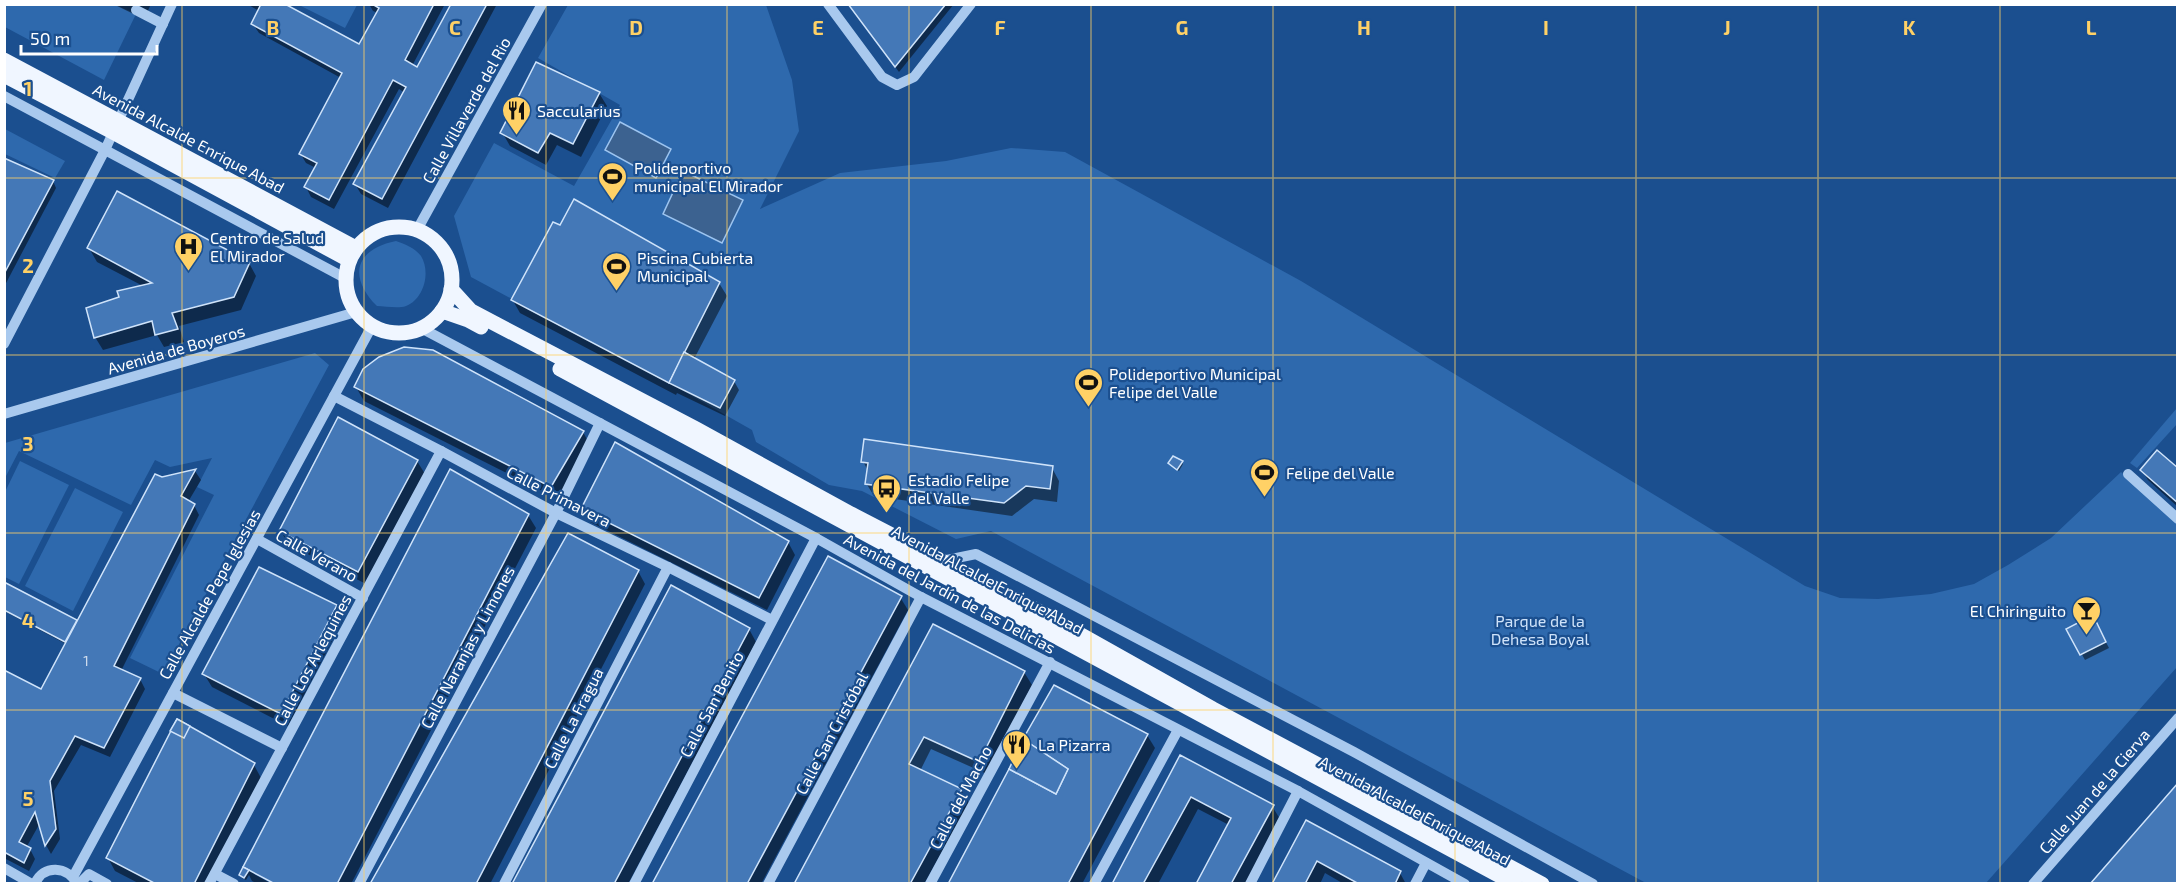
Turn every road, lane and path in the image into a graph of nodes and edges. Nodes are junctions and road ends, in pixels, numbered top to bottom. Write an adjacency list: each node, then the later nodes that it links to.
1 (172, 4): 6 (street)
2 (542, 4): 12 (street, Calle Villaverde del Rio)
3 (828, 4): 4 (street)
4 (971, 4)
5 (136, 10): 6 (street)
6 (164, 24): 10 (street)
7 (4, 60): 10 (main road, Avenida Alcalde Enrique Abad)
8 (4, 75): 10 (main road, Avenida Alcalde Enrique Abad)
9 (4, 96): 11 (street)
10 (116, 127): 11 (street); 13 (main road, Avenida Alcalde Enrique Abad)
11 (105, 150): 14 (street); 20 (street)
12 (417, 230): 13 (main road); 15 (main road)
13 (352, 254): 14 (main road)
14 (345, 278): 17 (main road)
15 (451, 289): 16 (main road); 30 (main road, Avenida Alcalde Enrique Abad)
16 (442, 311): 19 (main road); 57 (main road, Avenida Alcalde Enrique Abad)
17 (356, 312): 18 (main road); 22 (street, Avenida de Boyeros)
18 (372, 326): 19 (main road); 21 (street, Calle Alcalde Pepe Iglesias)
19 (421, 328): 23 (street, Avenida del Jardín de las Delicias)
20 (4, 344)
21 (334, 396): 24 (street, Calle Primavera); 29 (street, Calle Alcalde Pepe Iglesias)
22 (4, 414)
23 (600, 423): 26 (street, Calle Naranjas y Limones); 28 (street, Avenida del Jardín de las Delicias)
24 (441, 451): 26 (street, Calle Primavera); 33 (street, Calle Los Arlequines)
25 (2128, 474): 27 (street)
26 (556, 513): 31 (street, Calle Primavera); 48 (street, Calle Naranjas y Limones)
27 (2178, 519)
28 (816, 538): 32 (street, Avenida del Jardín de las Delicias); 34 (street, Calle San Benito)
29 (256, 539): 33 (street, Calle Verano); 36 (street, Calle Alcalde Pepe Iglesias)
30 (942, 561): 58 (main road, Avenida Alcalde Enrique Abad); 59 (street, Avenida Alcalde Enrique Abad)
31 (668, 567): 34 (street, Calle Primavera); 49 (street, Calle La Fragua)
32 (921, 597): 35 (street, Avenida del Jardín de las Delicias); 51 (street, Calle San Cristóbal)
33 (363, 598): 39 (street, Calle Los Arlequines)
34 (772, 620): 50 (street, Calle San Benito)
35 (1050, 662): 38 (street, Avenida del Jardín de las Delicias); 52 (street, Calle del Macho)
36 (173, 693): 39 (street); 44 (street, Calle Alcalde Pepe Iglesias)
37 (2178, 718): 60 (street, Calle Juan de la Cierva)
38 (1178, 730): 40 (street, Avenida del Jardín de las Delicias); 53 (street)
39 (282, 748): 43 (street, Calle Los Arlequines)
40 (1298, 791): 41 (street, Avenida del Jardín de las Delicias); 54 (street)
41 (1426, 863): 55 (street); 56 (street, Avenida del Jardín de las Delicias)
42 (4, 868): 45 (street)
43 (212, 879): 47 (street)
44 (76, 881): 45 (street); 46 (street)
45 (33, 884)
46 (107, 884)
47 (234, 884)
48 (358, 884)
49 (504, 884)
50 (634, 884)
51 (768, 884)
52 (930, 884)
53 (1094, 884)
54 (1250, 884)
55 (1415, 884)
56 (1465, 884)
57 (1515, 884)
58 (1542, 884)
59 (1593, 884)
60 (2033, 884)

